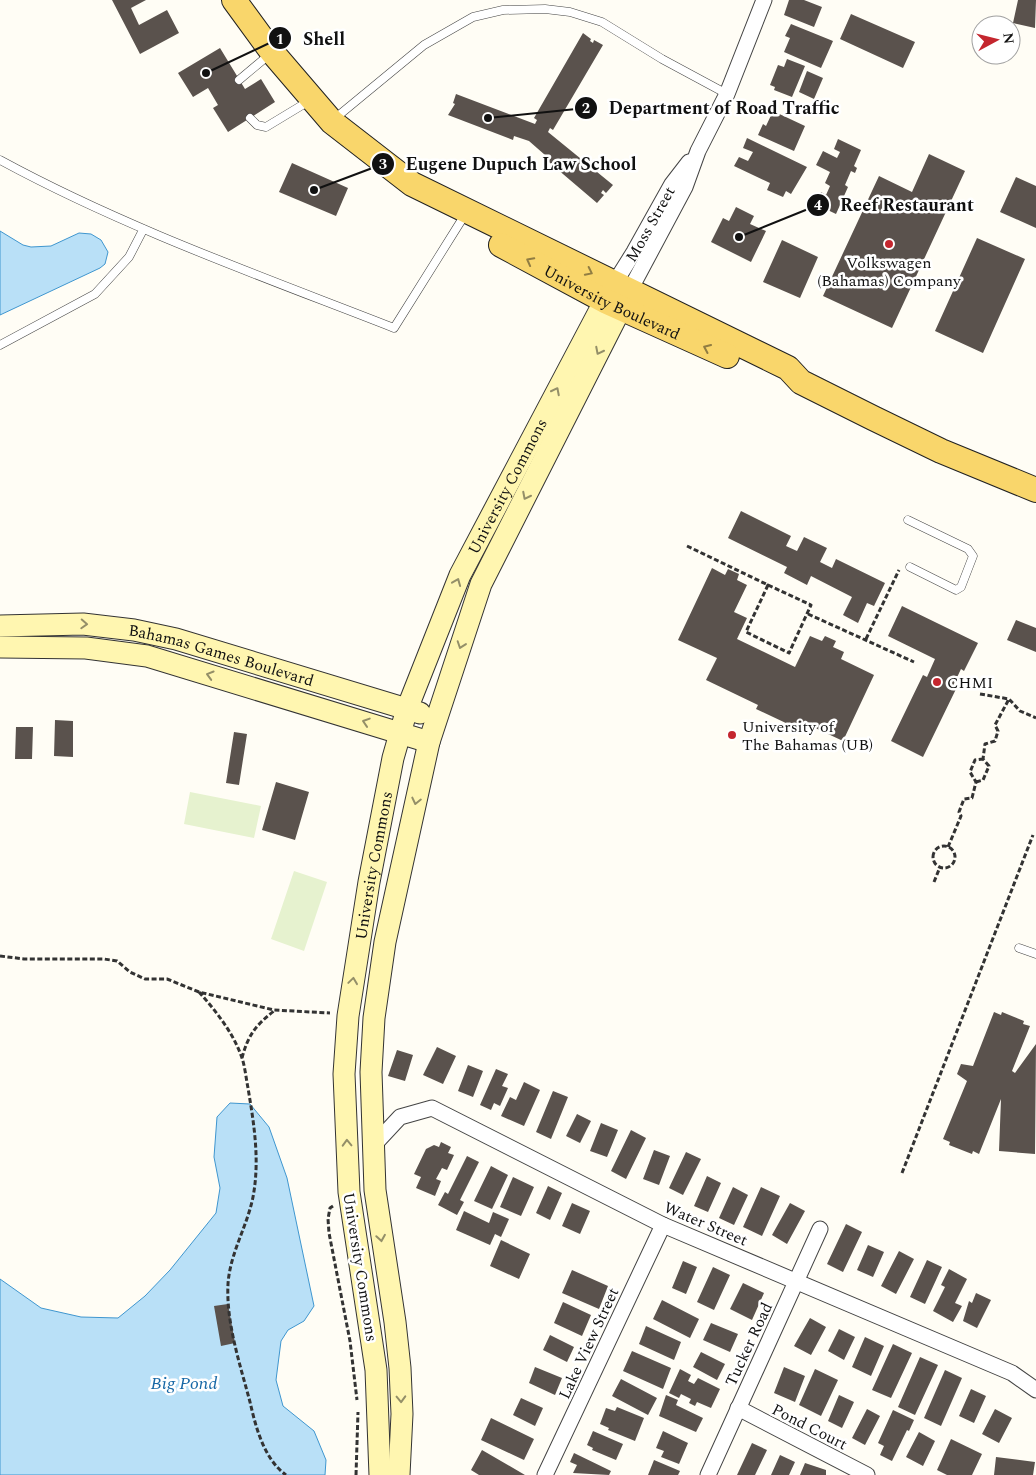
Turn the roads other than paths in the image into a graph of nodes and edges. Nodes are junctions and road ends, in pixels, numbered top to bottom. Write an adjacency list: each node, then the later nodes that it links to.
1 (234, 0): 3 (main road, University Boulevard)
2 (764, 0): 5 (street, Moss Street)
3 (272, 52): 4 (lane); 6 (main road, University Boulevard)
4 (239, 80)
5 (728, 94): 8 (lane); 13 (street, Moss Street)
6 (311, 100): 7 (lane); 8 (main road, University Boulevard)
7 (250, 118)
8 (332, 122): 10 (main road, University Boulevard)
9 (0, 160): 12 (lane)
10 (436, 197): 11 (main road, University Boulevard); 13 (main road, University Boulevard, one-way to 13)
11 (461, 221): 12 (lane); 13 (main road, University Boulevard, one-way to 11)
12 (143, 230): 14 (lane)
13 (617, 296): 15 (main road, University Boulevard); 22 (main road, University Commons, one-way to 13); 23 (main road, University Commons, one-way to 23)
14 (0, 345)
15 (1036, 490)
16 (908, 520): 17 (lane)
17 (910, 568)
18 (55, 624): 19 (main road, Bahamas Games Boulevard); 21 (main road); 22 (main road, Bahamas Games Boulevard, one-way to 22)
19 (0, 626)
20 (0, 647): 21 (main road, Bahamas Games Boulevard)
21 (52, 647): 24 (main road, Bahamas Games Boulevard, one-way to 21)
22 (407, 709): 23 (main road, Bahamas Games Boulevard); 24 (main road, University Commons)
23 (436, 718): 25 (main road, University Commons)
24 (400, 733): 25 (main road, Bahamas Games Boulevard); 34 (main road, University Commons, one-way to 24)
25 (429, 742): 28 (main road, University Commons, one-way to 28)
26 (1019, 948): 27 (lane)
27 (1036, 954)
28 (373, 1146): 29 (street, Water Street); 35 (main road, University Commons, one-way to 35)
29 (663, 1225): 31 (street, Water Street); 36 (street, Lake View Street)
30 (820, 1228): 31 (street, Tucker Road)
31 (796, 1281): 32 (street, Water Street); 33 (street, Tucker Road)
32 (1036, 1390)
33 (738, 1408): 37 (street, Tucker Road); 38 (street, Pond Court)
34 (380, 1475)
35 (399, 1475)
36 (545, 1475)
37 (708, 1475)
38 (867, 1475)

